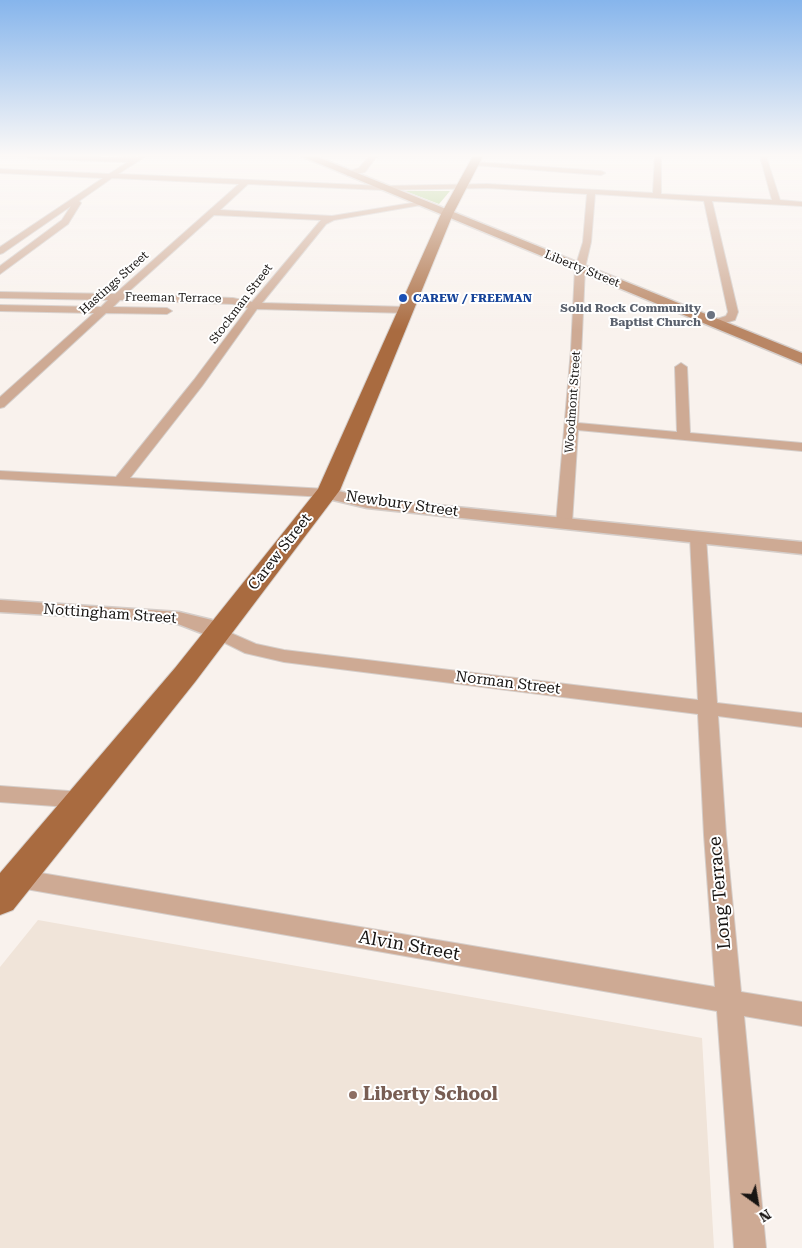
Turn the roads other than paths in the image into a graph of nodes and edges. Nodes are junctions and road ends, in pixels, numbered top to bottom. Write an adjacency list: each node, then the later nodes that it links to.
1 (55, 214): 10 (street)
2 (69, 214): 11 (street)
3 (210, 214): 17 (street, Hastings Street)
4 (257, 214): 9 (street)
5 (362, 214): 9 (street)
6 (447, 214): 14 (main road, Liberty Street); 21 (main road, Carew Street)
7 (590, 214): 14 (street, Woodmont Street)
8 (711, 214): 24 (street)
9 (332, 218): 18 (street, Stockman Street)
10 (12, 243): 11 (street); 12 (street)
11 (35, 244): 13 (street)
12 (0, 252): 13 (street)
13 (25, 253): 15 (street)
14 (580, 268): 24 (main road, Liberty Street); 28 (street, Woodmont Street)
15 (0, 271)
16 (0, 295): 17 (street, Freeman Terrace)
17 (118, 297): 18 (street, Freeman Terrace); 20 (street, Hastings Street)
18 (254, 306): 21 (street, Freeman Terrace); 23 (street, Freeman Terrace); 32 (street, Stockman Street)
19 (0, 308): 20 (street, Freeman Terrace)
20 (103, 310): 22 (street, Freeman Terrace); 27 (street, Hastings Street)
21 (407, 310): 33 (main road, Carew Street)
22 (178, 311)
23 (206, 311)
24 (715, 323): 25 (main road, Liberty Street)
25 (802, 359)
26 (682, 367): 29 (street)
27 (0, 404)
28 (571, 426): 29 (street); 34 (street, Woodmont Street)
29 (684, 436): 30 (street)
30 (802, 447)
31 (0, 476): 32 (street, Newbury Street)
32 (120, 481): 33 (street, Newbury Street)
33 (326, 493): 34 (street, Newbury Street); 38 (main road, Carew Street)
34 (564, 523): 35 (street, Newbury Street)
35 (698, 537): 36 (street, Newbury Street); 39 (street, Long Terrace)
36 (802, 548)
37 (0, 606): 38 (street, Nottingham Street)
38 (217, 632): 39 (street, Norman Street); 42 (main road, Carew Street)
39 (709, 708): 40 (street, Norman Street); 45 (street, Long Terrace)
40 (802, 720)
41 (0, 794): 42 (street)
42 (82, 800): 43 (main road, Carew Street)
43 (16, 879): 44 (main road, Carew Street); 45 (street, Alvin Street)
44 (0, 899)
45 (729, 1002): 46 (street, Alvin Street); 47 (street, Long Terrace)
46 (802, 1014)
47 (750, 1248)

